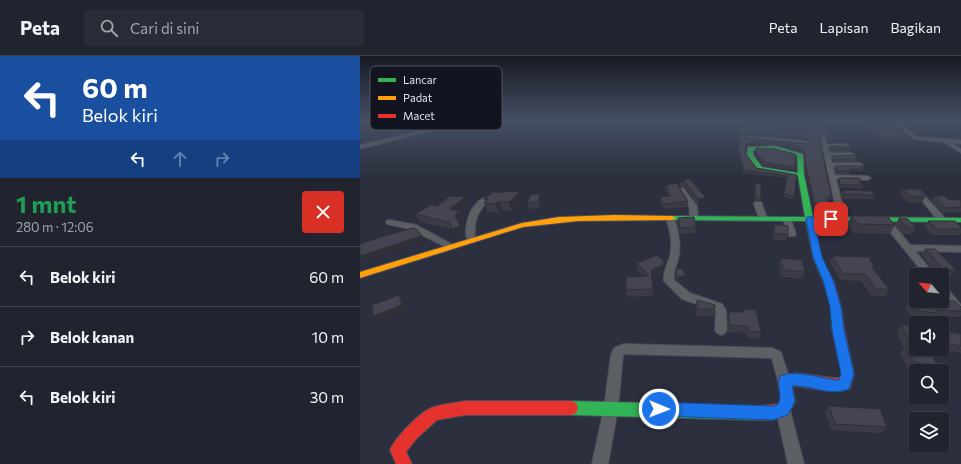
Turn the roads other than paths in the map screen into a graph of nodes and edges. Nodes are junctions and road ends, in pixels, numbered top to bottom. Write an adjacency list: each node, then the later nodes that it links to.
1 (392, 139): 12 (street)
2 (751, 139): 9 (street)
3 (777, 139): 9 (street)
4 (823, 139): 10 (street)
5 (925, 139): 6 (street)
6 (946, 141): 7 (street); 13 (street)
7 (961, 142)
8 (805, 144): 9 (street)
9 (777, 145): 18 (street); 18 (street)
10 (824, 145): 11 (street); 14 (street)
11 (846, 146)
12 (360, 147)
13 (961, 151)
14 (826, 155): 15 (street); 16 (street)
15 (852, 155)
16 (829, 166): 17 (street); 19 (street)
17 (860, 166)
18 (801, 175): 29 (street)
19 (832, 177): 20 (street); 30 (street)
20 (868, 178)
21 (682, 190): 26 (street)
22 (918, 192): 32 (street)
23 (484, 200): 36 (street)
24 (758, 204): 27 (street)
25 (670, 218): 26 (street); 36 (street); 44 (street)
26 (694, 218): 27 (street)
27 (763, 218): 28 (street)
28 (787, 219): 29 (street); 35 (street)
29 (810, 219): 30 (street); 45 (street)
30 (842, 219): 31 (street)
31 (884, 219): 32 (street); 38 (street)
32 (942, 220): 33 (street)
33 (961, 220)
34 (390, 222): 37 (street)
35 (792, 234)
36 (471, 240): 37 (street)
37 (451, 246): 41 (street)
38 (909, 248): 39 (street); 40 (street)
39 (961, 249)
40 (925, 268)
41 (360, 275)
42 (949, 298): 43 (street)
43 (957, 308)
44 (721, 330)
45 (784, 380): 46 (street); 47 (street)
46 (612, 408): 47 (street); 48 (street); 49 (street)
47 (783, 410): 50 (street)
48 (404, 464)
49 (600, 464)
50 (796, 464)

